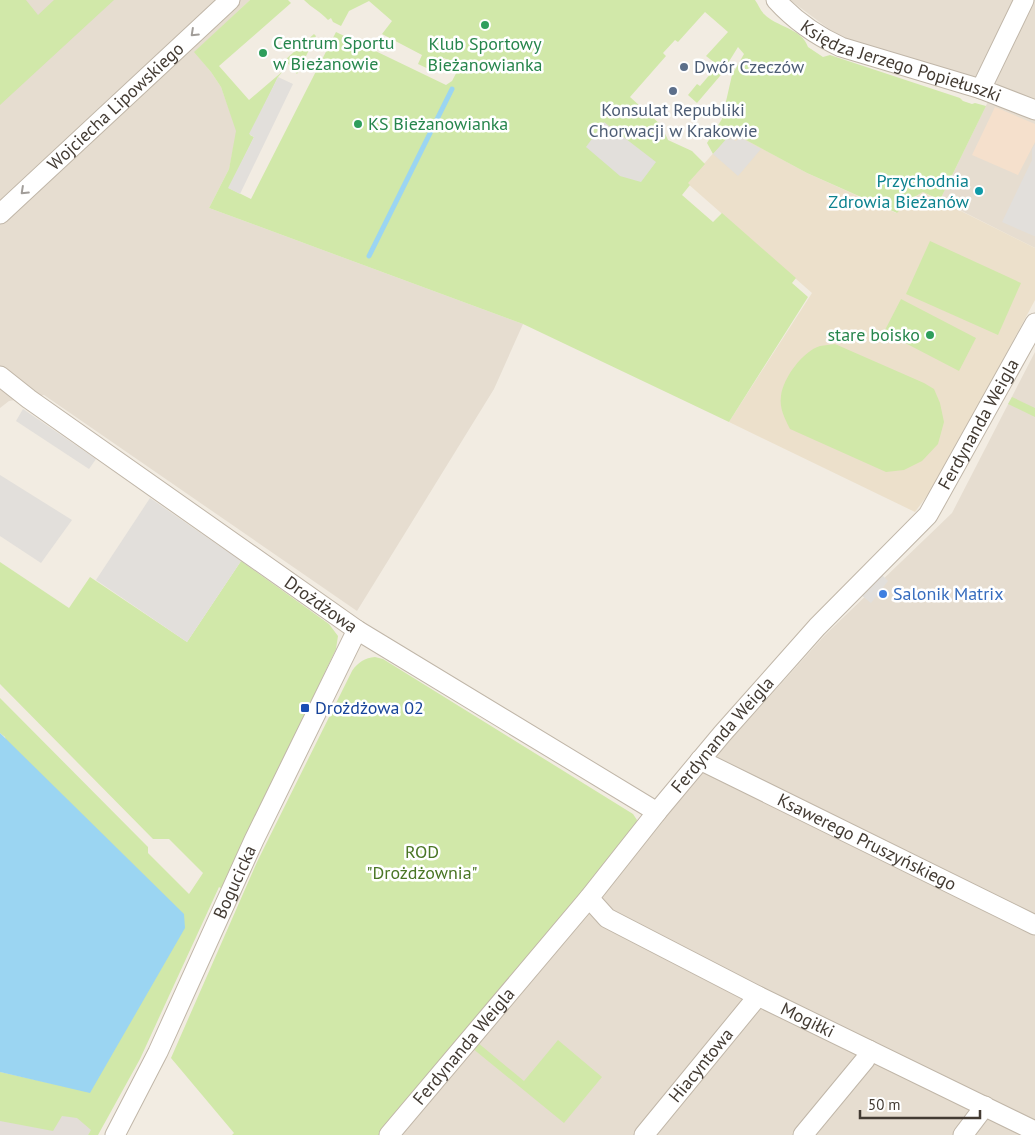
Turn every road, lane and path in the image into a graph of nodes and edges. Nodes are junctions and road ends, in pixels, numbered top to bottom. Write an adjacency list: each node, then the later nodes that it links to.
1 (230, 0): 6 (street, Wojciecha Lipowskiego, one-way to 6)
2 (776, 0): 4 (street, Księdza Jerzego Popiełuszki)
3 (1024, 0): 4 (street)
4 (981, 89): 5 (street, Księdza Jerzego Popiełuszki)
5 (1035, 110)
6 (0, 214)
7 (1035, 323): 10 (street, Ferdynanda Weigla)
8 (0, 376): 9 (street, Drożdżowa)
9 (357, 630): 11 (street, Drożdżowa); 18 (street, Bogucicka)
10 (700, 760): 11 (street, Ferdynanda Weigla); 13 (street, Ksawerego Pruszyńskiego)
11 (657, 812): 12 (street, Ferdynanda Weigla)
12 (589, 898): 14 (street, Mogiłki); 19 (street, Ferdynanda Weigla)
13 (1035, 925)
14 (758, 996): 15 (street, Mogiłki); 20 (street, Hiacyntowa)
15 (869, 1050): 16 (street, Mogiłki); 21 (street)
16 (984, 1106): 17 (street, Mogiłki); 22 (street)
17 (1035, 1131)
18 (115, 1135)
19 (389, 1135)
20 (644, 1135)
21 (803, 1135)
22 (963, 1135)

